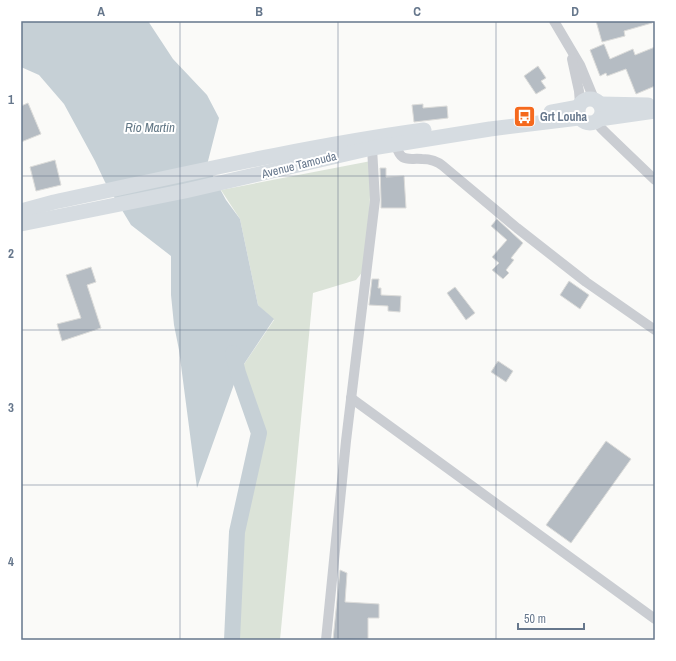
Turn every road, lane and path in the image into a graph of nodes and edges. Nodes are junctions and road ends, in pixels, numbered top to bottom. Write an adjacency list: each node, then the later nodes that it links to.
1 (554, 21): 2 (street)
2 (570, 47): 5 (street); 5 (street)
3 (655, 105): 5 (highway, Avenue Tamouda)
4 (655, 111): 5 (highway, Avenue Tamouda)
5 (591, 114): 6 (highway, Avenue Tamouda); 8 (highway, Avenue Tamouda); 9 (street)
6 (396, 145): 7 (highway, Avenue Tamouda); 12 (street)
7 (372, 148): 8 (highway, Avenue Tamouda); 13 (street)
8 (262, 166): 10 (highway, Avenue Tamouda); 11 (highway, Avenue Tamouda)
9 (655, 180)
10 (21, 211)
11 (21, 224)
12 (655, 330)
13 (351, 398): 14 (street); 15 (street)
14 (655, 619)
15 (326, 640)

